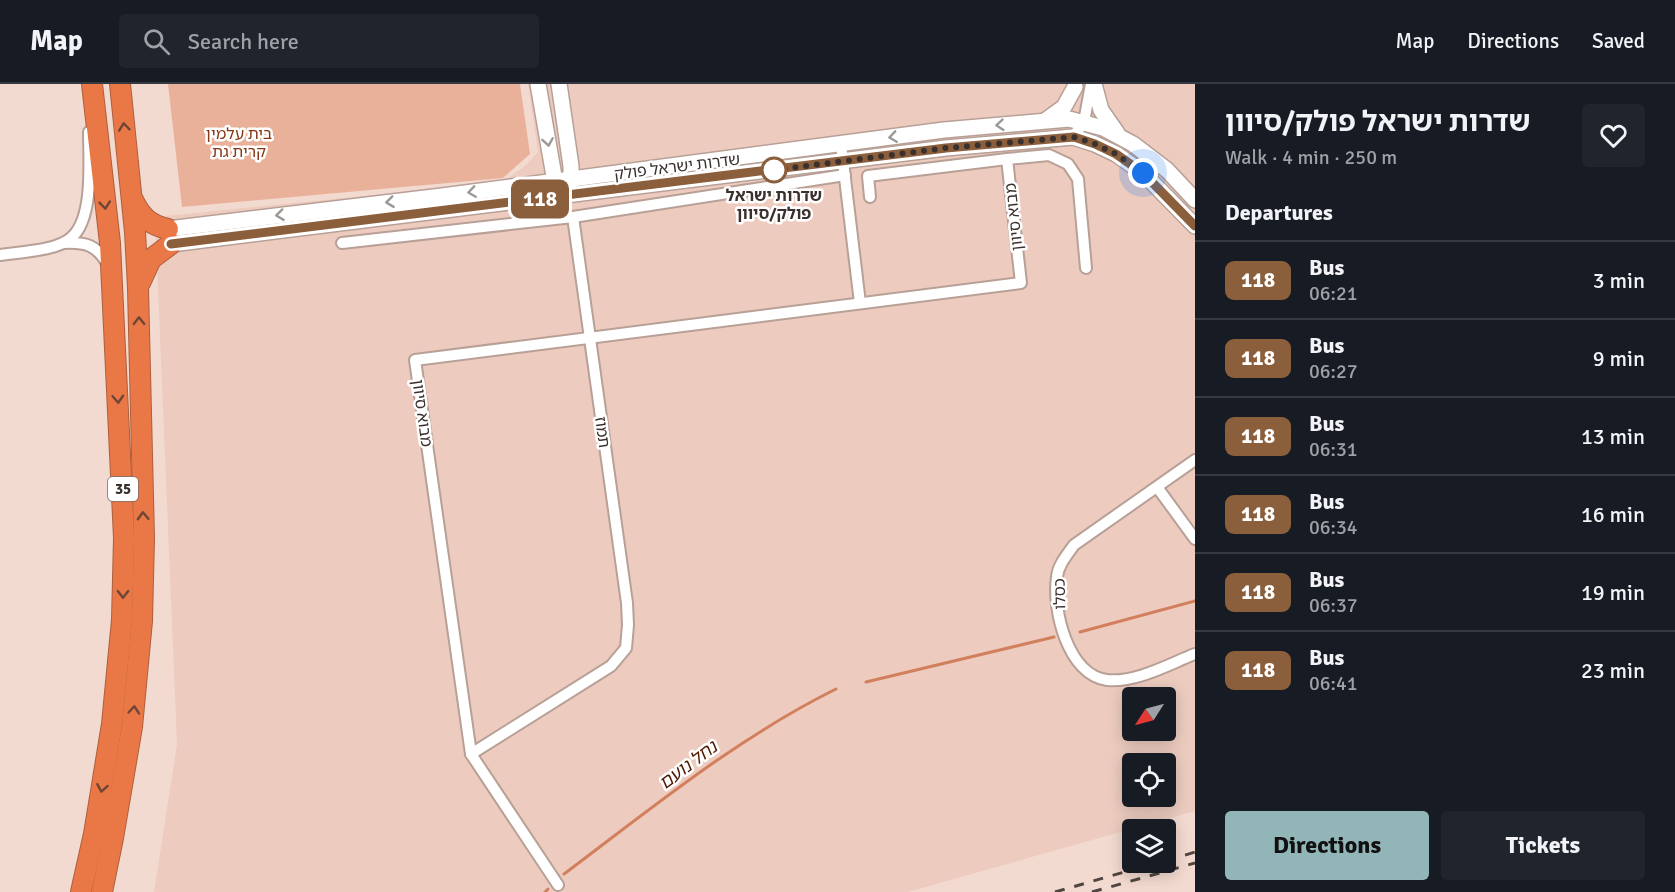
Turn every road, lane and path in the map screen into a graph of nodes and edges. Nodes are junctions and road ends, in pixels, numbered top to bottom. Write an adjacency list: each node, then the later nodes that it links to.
1 (92, 84): 23 (street); 27 (highway, 35, one-way to 27)
2 (120, 84): 16 (highway, 35, one-way to 2)
3 (538, 84): 14 (street, one-way to 14)
4 (559, 84): 15 (street)
5 (1093, 84): 7 (street); 9 (street)
6 (1075, 86): 7 (street); 8 (street)
7 (1076, 120): 8 (street, שדרות ישראל פולק); 9 (street, שדרות ישראל פולק); 10 (street)
8 (1044, 121): 11 (street, שדרות ישראל פולק, one-way to 11)
9 (1119, 136): 19 (street, שדרות ישראל פולק)
10 (1074, 137): 13 (street, שדרות ישראל פולק); 21 (street, שדרות ישראל פולק)
11 (841, 145): 13 (street); 15 (street, שדרות ישראל פולק)
12 (1007, 159): 18 (street); 26 (street, מבוא סיוון); 29 (street, מבוא סיוון)
13 (845, 168): 17 (street, שדרות ישראל פולק); 20 (street); 29 (street)
14 (549, 178): 15 (street, שדרות ישראל פולק); 17 (street); 22 (street, שדרות ישראל פולק, one-way to 22)
15 (571, 178): 17 (street)
16 (130, 195): 22 (highway); 28 (highway, 35)
17 (566, 196): 22 (street, שדרות ישראל פולק)
18 (870, 197)
19 (1195, 200)
20 (573, 218): 24 (street); 30 (street, תמוז)
21 (1195, 226)
22 (170, 237): 28 (highway)
23 (61, 243): 25 (street); 27 (street)
24 (342, 243)
25 (0, 255)
26 (1086, 268)
27 (111, 270): 37 (highway, 35, one-way to 37)
28 (138, 288): 38 (highway, 35, one-way to 28)
29 (860, 303): 30 (street, מבוא סיוון)
30 (590, 338): 35 (street, תמוז); 35 (street, מבוא סיוון)
31 (1195, 460): 32 (street, כסלו)
32 (1157, 486): 33 (street); 34 (street, כסלו)
33 (1195, 539)
34 (1195, 654)
35 (471, 754): 36 (street, מבוא סיוון)
36 (558, 885)
37 (81, 892)
38 (102, 892)

